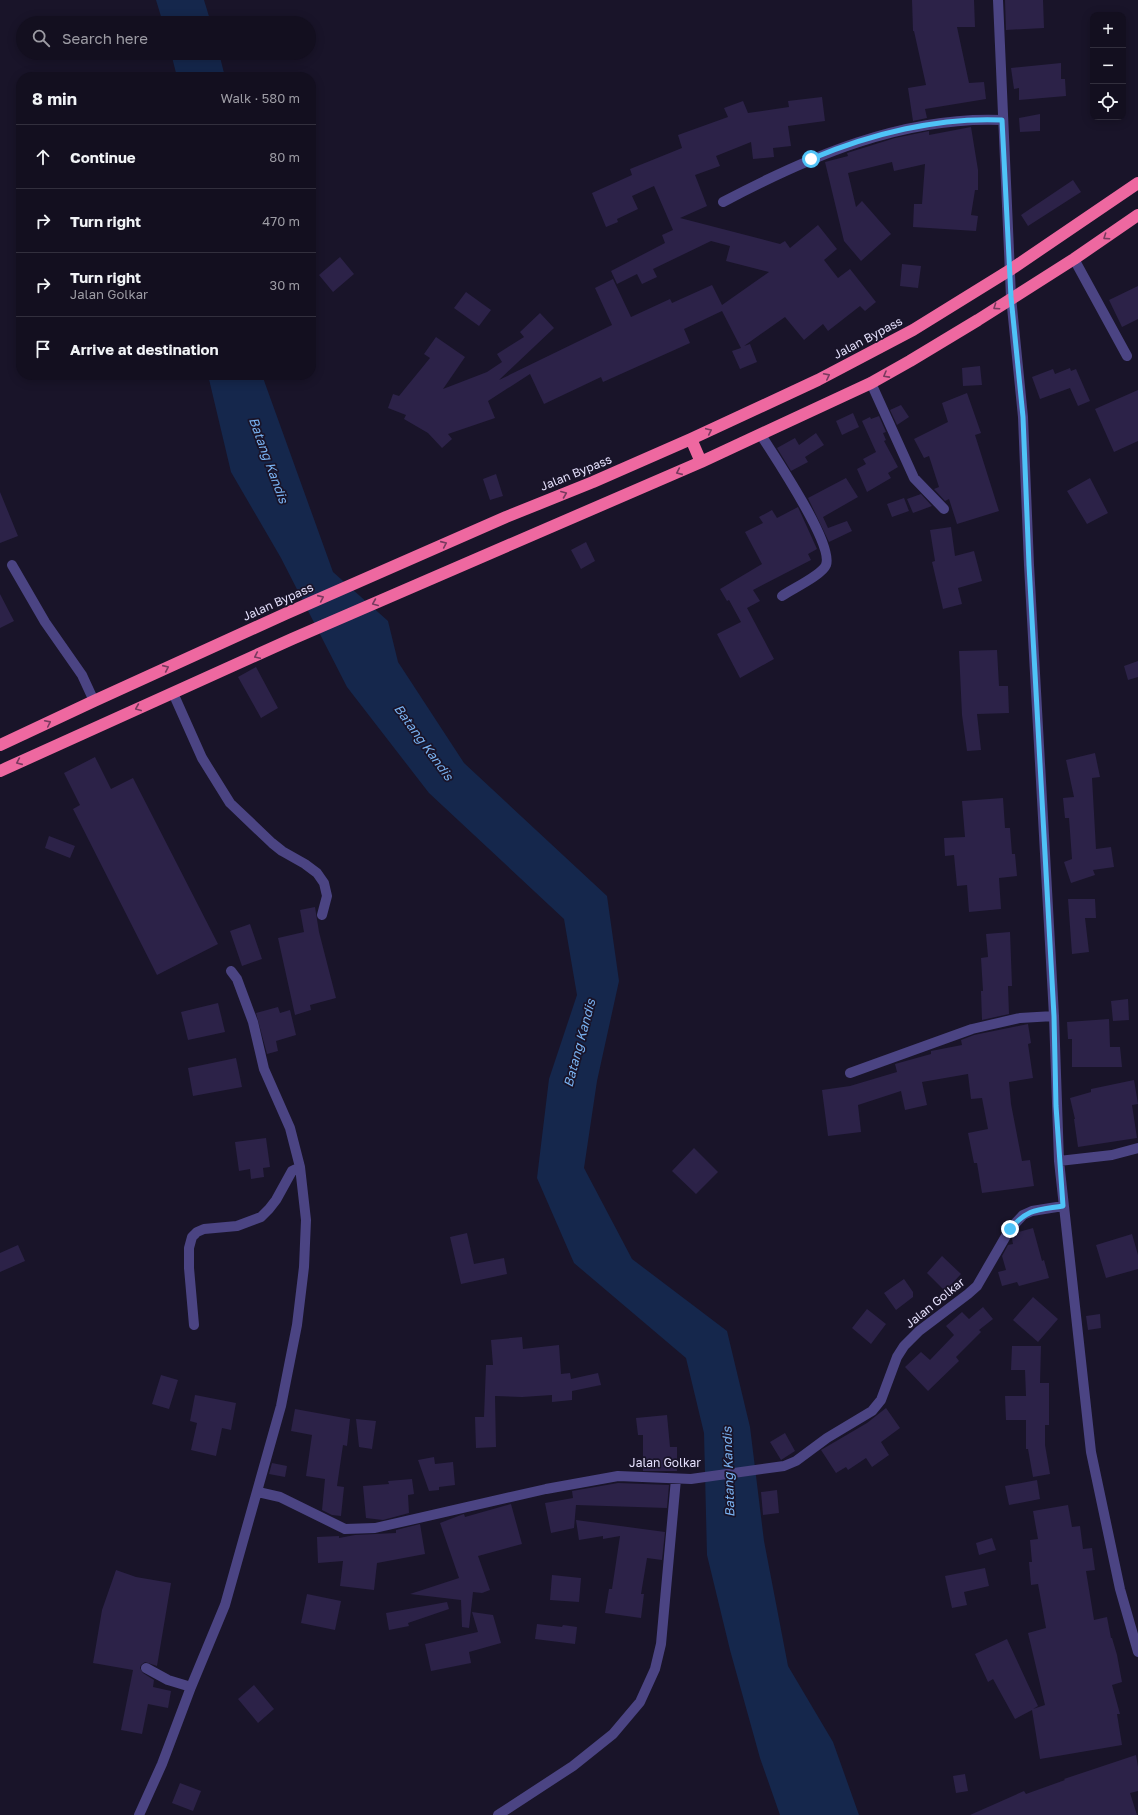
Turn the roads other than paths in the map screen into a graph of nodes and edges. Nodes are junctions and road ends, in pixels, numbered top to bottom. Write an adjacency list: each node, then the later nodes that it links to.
1 (998, 0): 2 (street)
2 (1002, 120): 4 (street); 7 (street)
3 (1138, 183): 7 (highway, Jalan Bypass)
4 (723, 202)
5 (1138, 215): 6 (highway, one-way to 6)
6 (1074, 259): 8 (highway); 9 (street)
7 (1010, 270): 8 (street); 12 (highway, Jalan Bypass, one-way to 7)
8 (1011, 297): 10 (highway, one-way to 10); 23 (street)
9 (1127, 356)
10 (871, 383): 11 (highway); 14 (street)
11 (761, 435): 13 (highway); 16 (street)
12 (691, 439): 13 (highway); 18 (highway, Jalan Bypass, one-way to 12)
13 (701, 462): 17 (highway, one-way to 17)
14 (944, 509)
15 (12, 565): 18 (street)
16 (782, 596)
17 (173, 693): 20 (highway, one-way to 20); 21 (street)
18 (94, 701): 19 (highway, Jalan Bypass, one-way to 18)
19 (0, 745)
20 (0, 771)
21 (322, 915)
22 (231, 971): 27 (street)
23 (1054, 1016): 24 (street); 26 (street)
24 (850, 1073)
25 (1138, 1148): 26 (street)
26 (1059, 1161): 28 (street)
27 (300, 1167): 29 (street); 31 (street)
28 (1063, 1206): 30 (street, Jalan Golkar); 32 (street)
29 (194, 1325)
30 (676, 1479): 31 (street, Jalan Golkar); 36 (street)
31 (258, 1492): 34 (street)
32 (1138, 1652)
33 (146, 1668): 34 (street)
34 (191, 1687): 35 (street)
35 (139, 1815)
36 (498, 1815)

